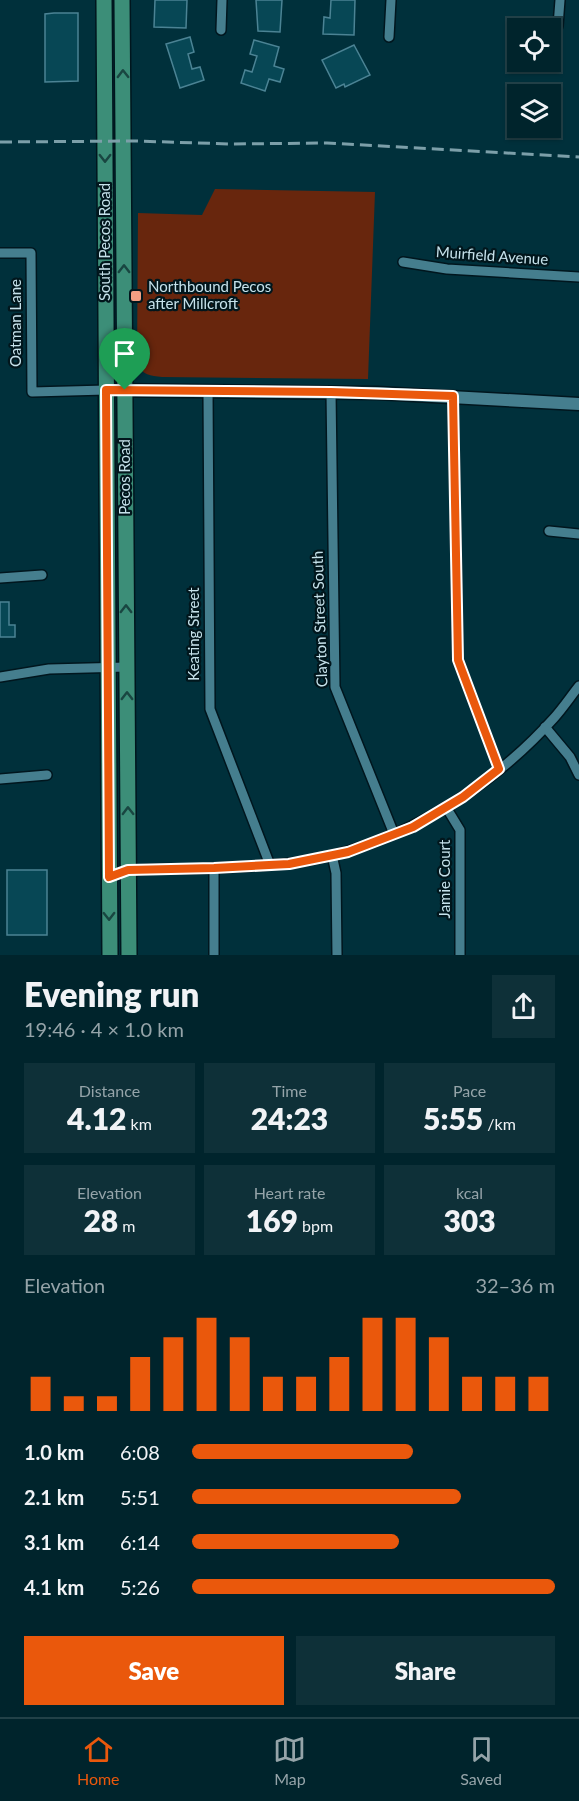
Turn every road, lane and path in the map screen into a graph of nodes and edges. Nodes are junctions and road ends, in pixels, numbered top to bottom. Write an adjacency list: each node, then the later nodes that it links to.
1 (104, 0): 12 (main road, South Pecos Road, one-way to 12)
2 (122, 0): 13 (main road, Pecos Road, one-way to 2)
3 (222, 0): 7 (street)
4 (391, 0): 8 (street)
5 (560, 0): 6 (street)
6 (559, 18)
7 (221, 30)
8 (389, 37)
9 (0, 253): 12 (street, Oatman Lane)
10 (403, 262): 11 (street, Muirfield Avenue)
11 (579, 278)
12 (106, 390): 13 (street); 18 (main road, South Pecos Road)
13 (125, 390): 14 (street); 24 (main road, Pecos Road, one-way to 13)
14 (208, 391): 15 (street); 35 (street, Keating Street)
15 (331, 392): 16 (street); 33 (street, Clayton Street South)
16 (453, 396): 17 (street); 28 (street)
17 (579, 404)
18 (107, 484): 23 (main road, Pecos Road)
19 (549, 531): 20 (street)
20 (579, 534)
21 (42, 575): 22 (street)
22 (0, 578)
23 (108, 667): 24 (street); 25 (street); 38 (main road, Pecos Road)
24 (127, 667): 37 (main road, Pecos Road, one-way to 24)
25 (0, 677)
26 (579, 686): 27 (street)
27 (545, 727): 28 (street); 30 (street)
28 (499, 769): 32 (street)
29 (47, 775): 31 (street)
30 (579, 775)
31 (0, 779)
32 (446, 807): 33 (street); 43 (street, Jamie Court)
33 (394, 834): 34 (street)
34 (332, 855): 35 (street); 42 (street)
35 (270, 865): 36 (street)
36 (214, 868): 37 (street); 41 (street)
37 (128, 870): 38 (street); 40 (main road, Pecos Road)
38 (109, 877): 39 (main road, Pecos Road, one-way to 39)
39 (110, 955)
40 (129, 955)
41 (214, 955)
42 (337, 955)
43 (460, 955)

